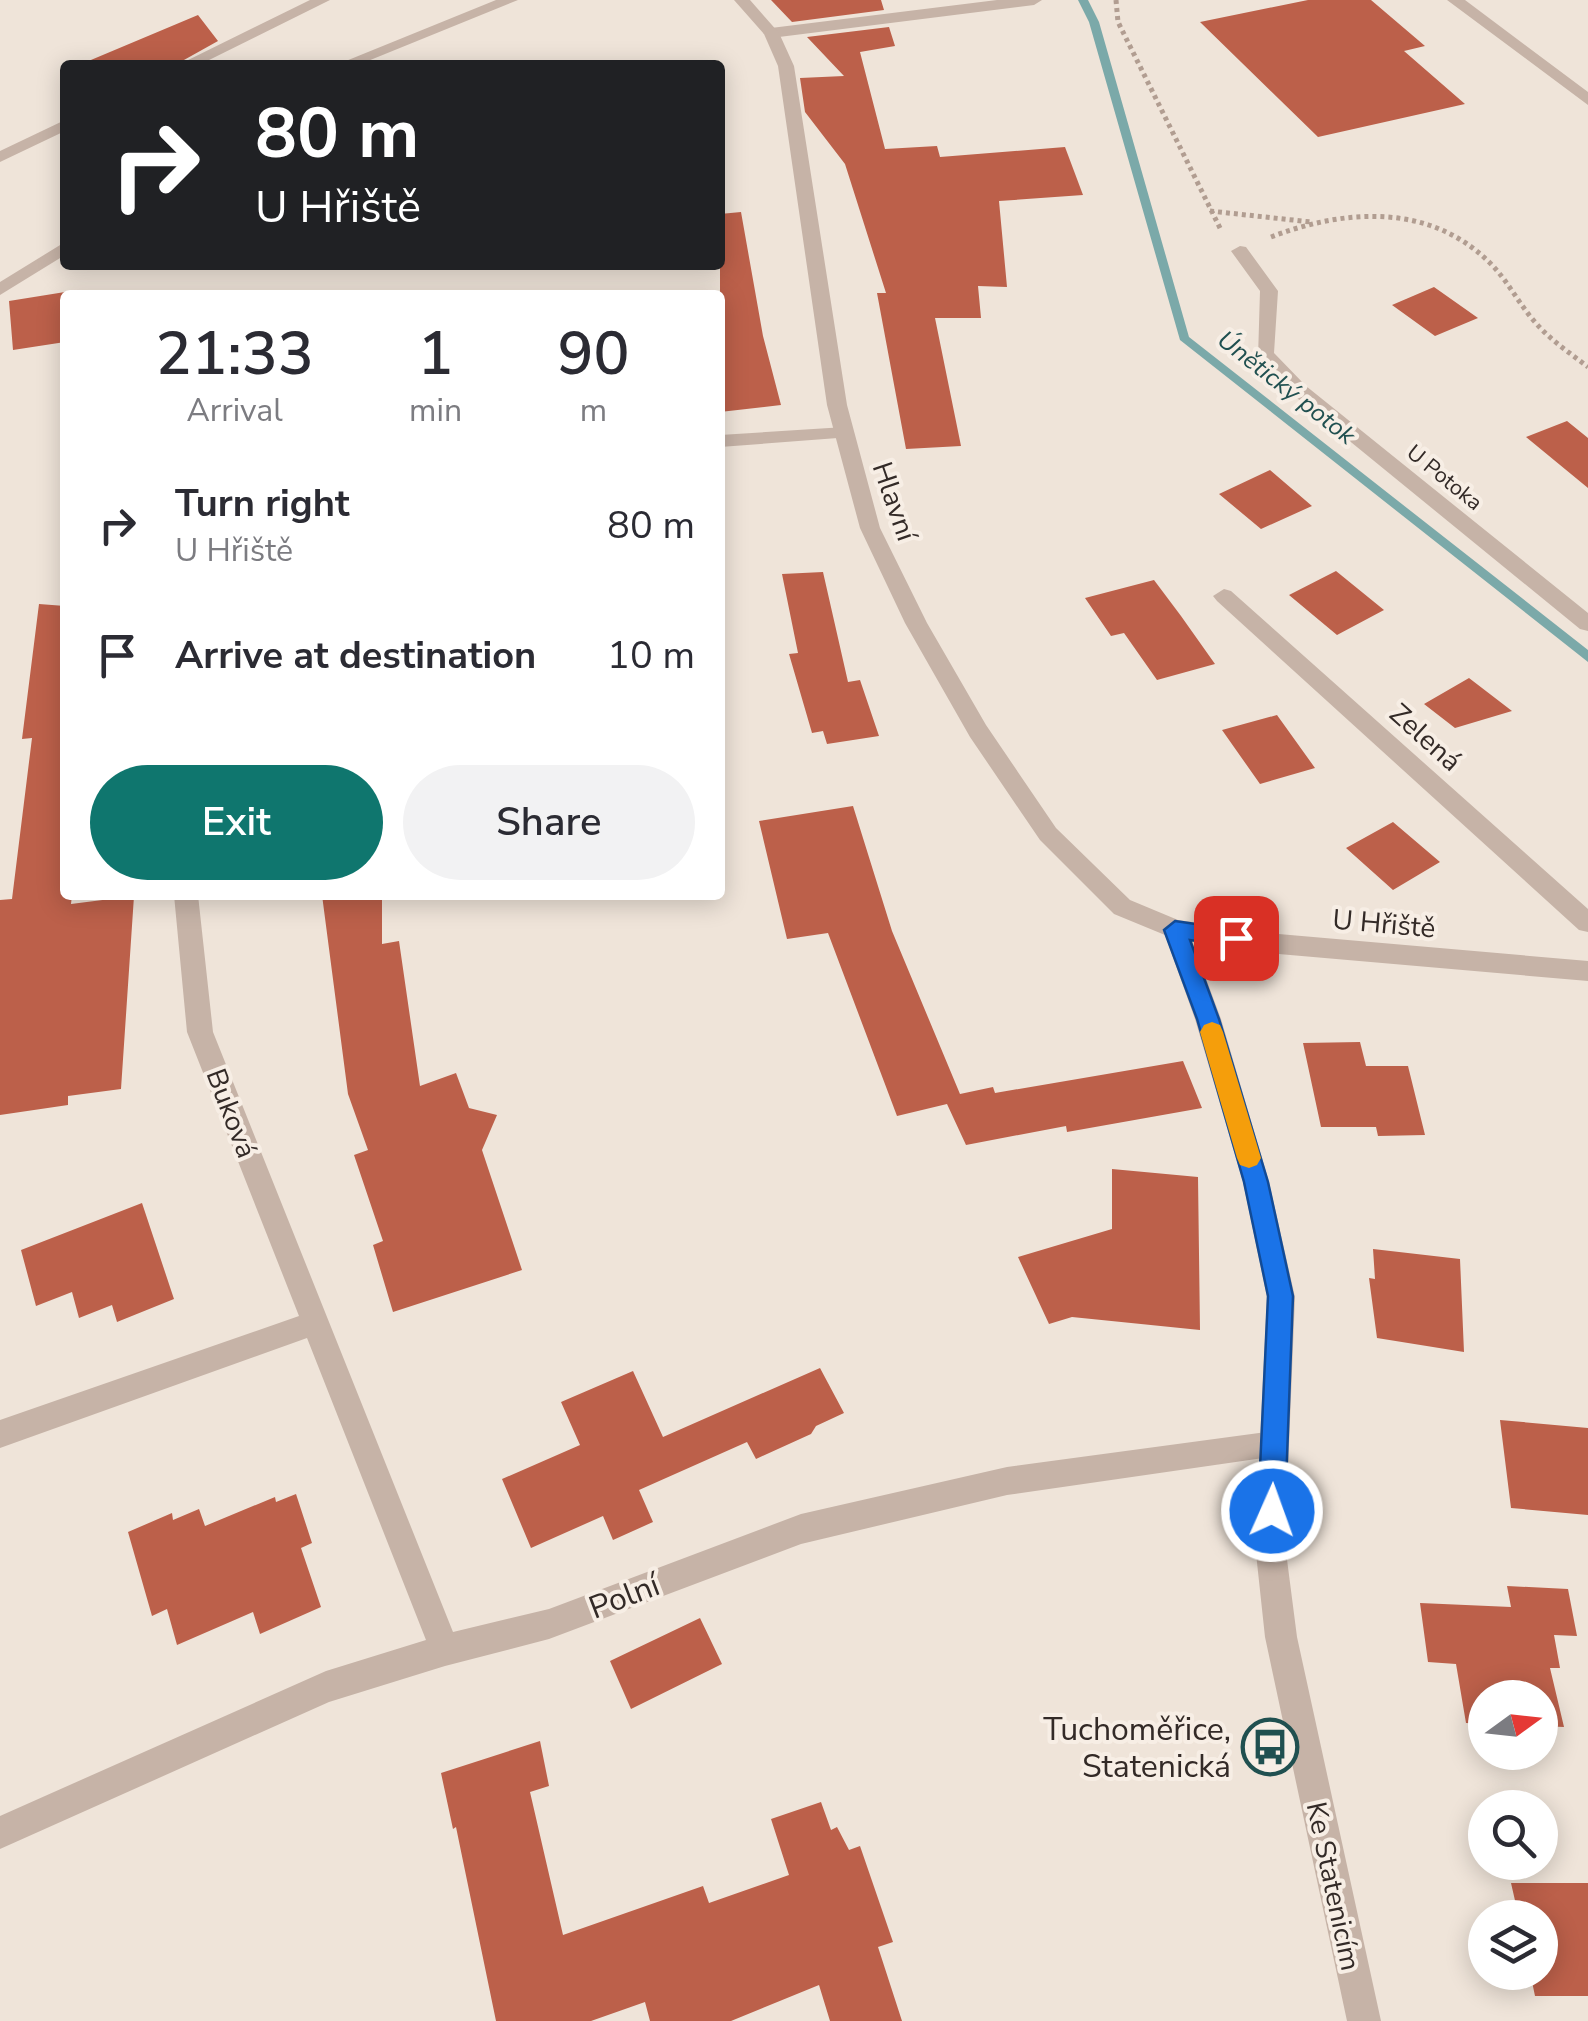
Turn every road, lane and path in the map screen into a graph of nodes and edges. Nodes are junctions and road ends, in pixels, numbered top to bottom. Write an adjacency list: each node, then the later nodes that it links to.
1 (322, 0): 8 (street)
2 (510, 0): 9 (street)
3 (742, 0): 7 (street, Hlavní)
4 (1034, 0): 7 (street)
5 (1116, 0): 13 (path)
6 (1456, 0): 10 (street)
7 (771, 32): 19 (street, Hlavní)
8 (196, 60)
9 (357, 60)
10 (1588, 100)
11 (60, 127): 12 (street)
12 (0, 157)
13 (1208, 211): 14 (path); 16 (path)
14 (1312, 222): 16 (path); 18 (path)
15 (60, 250): 17 (street)
16 (1240, 251): 22 (street, U Potoka)
17 (0, 290)
18 (1588, 367)
19 (845, 433): 20 (lane); 25 (street, Hlavní)
20 (725, 441)
21 (1224, 596): 24 (street, Zelená)
22 (1588, 624)
23 (187, 900): 27 (street, Buková)
24 (1588, 923)
25 (1175, 930): 26 (street, U Hřiště); 29 (street, Ke Statenicím)
26 (1588, 971)
27 (315, 1323): 28 (street); 30 (street, Buková)
28 (0, 1434)
29 (1274, 1445): 30 (street, Polní); 32 (street, Ke Statenicím)
30 (446, 1650): 31 (street, Polní)
31 (0, 1833)
32 (1364, 2021)

